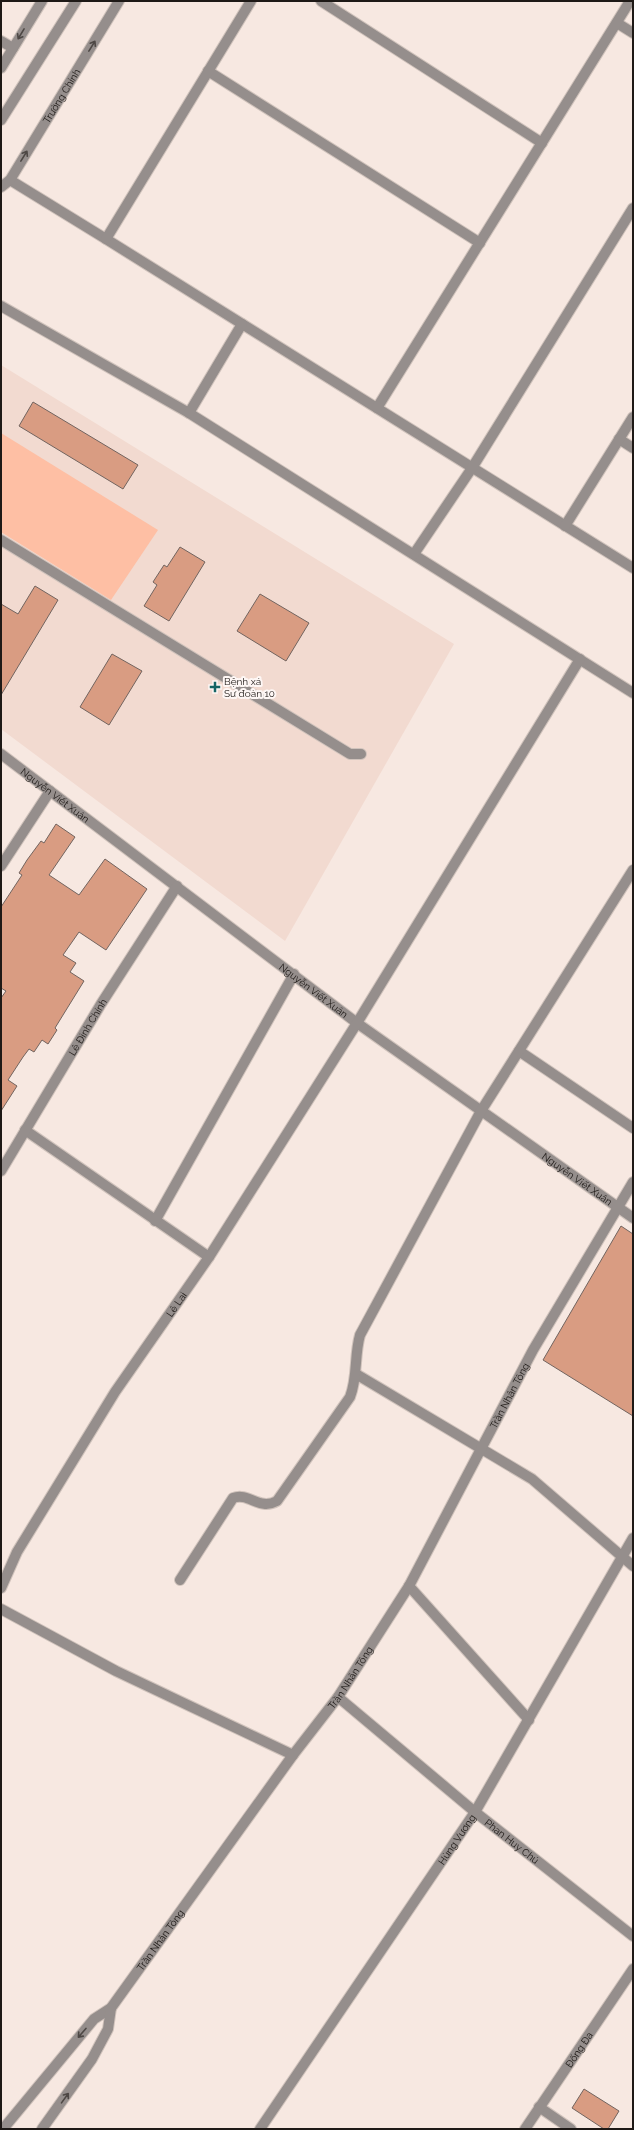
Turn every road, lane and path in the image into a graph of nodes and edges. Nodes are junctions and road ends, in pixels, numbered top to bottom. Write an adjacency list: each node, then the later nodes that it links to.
1 (42, 1): 10 (street, one-way to 10)
2 (76, 1): 13 (street)
3 (119, 1): 15 (street, Trường Chinh, one-way to 3)
4 (251, 1): 12 (street)
5 (321, 1): 14 (street)
6 (630, 4): 7 (street)
7 (617, 23): 8 (street); 14 (street)
8 (633, 33)
9 (1, 41): 10 (street)
10 (13, 48): 11 (street)
11 (1, 68)
12 (208, 71): 18 (street); 19 (street)
13 (1, 120)
14 (542, 143): 19 (street)
15 (10, 180): 16 (street, Trường Chinh); 18 (street)
16 (1, 188)
17 (633, 208): 27 (street)
18 (106, 239): 21 (street)
19 (480, 243): 22 (street)
20 (1, 306): 23 (street)
21 (242, 324): 22 (street); 23 (street)
22 (377, 408): 27 (street)
23 (189, 413): 30 (street)
24 (633, 417): 25 (street)
25 (619, 439): 26 (street); 28 (street)
26 (633, 448)
27 (472, 468): 28 (street); 30 (street)
28 (565, 526): 31 (street)
29 (1, 540): 35 (street)
30 (414, 554): 32 (street)
31 (633, 568)
32 (580, 659): 33 (street); 41 (street, Lê Lai)
33 (633, 693)
34 (1, 754): 36 (street, Nguyễn Viết Xuân)
35 (361, 754)
36 (50, 791): 37 (street); 39 (street, Nguyễn Viết Xuân)
37 (1, 866)
38 (633, 870): 42 (street)
39 (177, 886): 40 (street, Nguyễn Viết Xuân); 45 (street, Lê Đình Chính)
40 (294, 974): 41 (street, Nguyễn Viết Xuân); 50 (street)
41 (357, 1024): 43 (street, Nguyễn Viết Xuân); 51 (street, Lê Lai)
42 (519, 1051): 43 (street); 44 (street)
43 (481, 1111): 48 (street, Nguyễn Viết Xuân); 52 (street)
44 (633, 1128)
45 (25, 1130): 46 (street, Lê Đình Chính); 50 (street)
46 (1, 1171)
47 (633, 1182): 48 (street, Trần Nhân Tông)
48 (616, 1207): 49 (street, Nguyễn Viết Xuân); 53 (street, Trần Nhân Tông)
49 (633, 1218)
50 (155, 1221): 51 (street)
51 (209, 1257): 59 (street, Lê Lai)
52 (356, 1374): 53 (street); 57 (street)
53 (480, 1448): 55 (street); 58 (street, Trần Nhân Tông)
54 (633, 1538): 55 (street, Hùng Vương)
55 (622, 1556): 56 (street); 62 (street, Hùng Vương)
56 (633, 1566)
57 (180, 1580)
58 (408, 1586): 61 (street, Trần Nhân Tông); 62 (street)
59 (1, 1588)
60 (1, 1609): 63 (street)
61 (338, 1696): 63 (street, Trần Nhân Tông); 64 (street, Phan Huy Chú)
62 (529, 1720): 64 (street, Hùng Vương)
63 (293, 1756): 67 (street, Trần Nhân Tông)
64 (474, 1812): 65 (street, Phan Huy Chú); 71 (street, Hùng Vương)
65 (633, 1936)
66 (633, 1969): 68 (street, Đống Đa)
67 (111, 2008): 69 (street, Trần Nhân Tông, one-way to 69); 70 (street, one-way to 67)
68 (540, 2107): 72 (street, Đống Đa); 73 (street)
69 (3, 2129)
70 (42, 2129)
71 (260, 2129)
72 (524, 2129)
73 (571, 2129)

